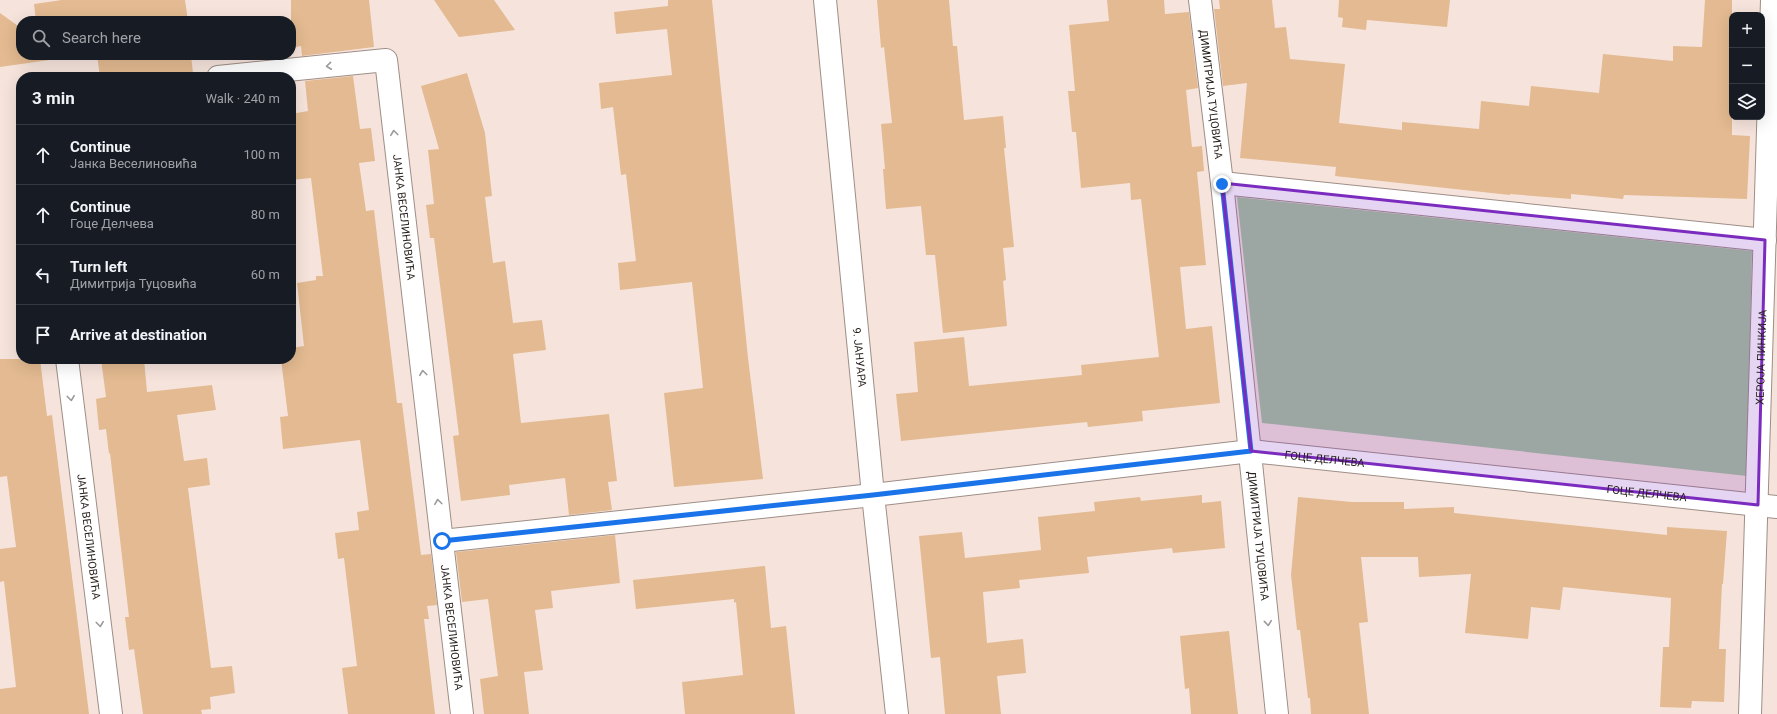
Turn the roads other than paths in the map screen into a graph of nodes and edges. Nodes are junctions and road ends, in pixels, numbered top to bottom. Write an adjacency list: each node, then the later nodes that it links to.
1 (825, 0): 9 (street, 9. ЈАНУАРА)
2 (1200, 0): 5 (street, ДИМИТРИЈА ТУЦОВИЋА)
3 (1772, 0): 6 (street, ХЕРОЈА ПИНКИЈА)
4 (267, 72): 11 (street, ЈАНКА ВЕСЕЛИНОВИЋА, one-way to 4)
5 (1222, 184): 6 (street); 8 (street, ДИМИТРИЈА ТУЦОВИЋА)
6 (1765, 240): 10 (street, ХЕРОЈА ПИНКИЈА)
7 (67, 364): 12 (street, ЈАНКА ВЕСЕЛИНОВИЋА, one-way to 12)
8 (1251, 451): 9 (street, ГОЦЕ ДЕЛЧЕВА); 10 (street, ГОЦЕ ДЕЛЧЕВА); 15 (street, ДИМИТРИЈА ТУЦОВИЋА, one-way to 15)
9 (873, 495): 11 (street); 14 (street, 9. ЈАНУАРА)
10 (1767, 506): 16 (street, ХЕРОЈА ПИНКИЈА)
11 (442, 541): 13 (street, ЈАНКА ВЕСЕЛИНОВИЋА)
12 (111, 714)
13 (462, 714)
14 (897, 714)
15 (1277, 714)
16 (1750, 714)

